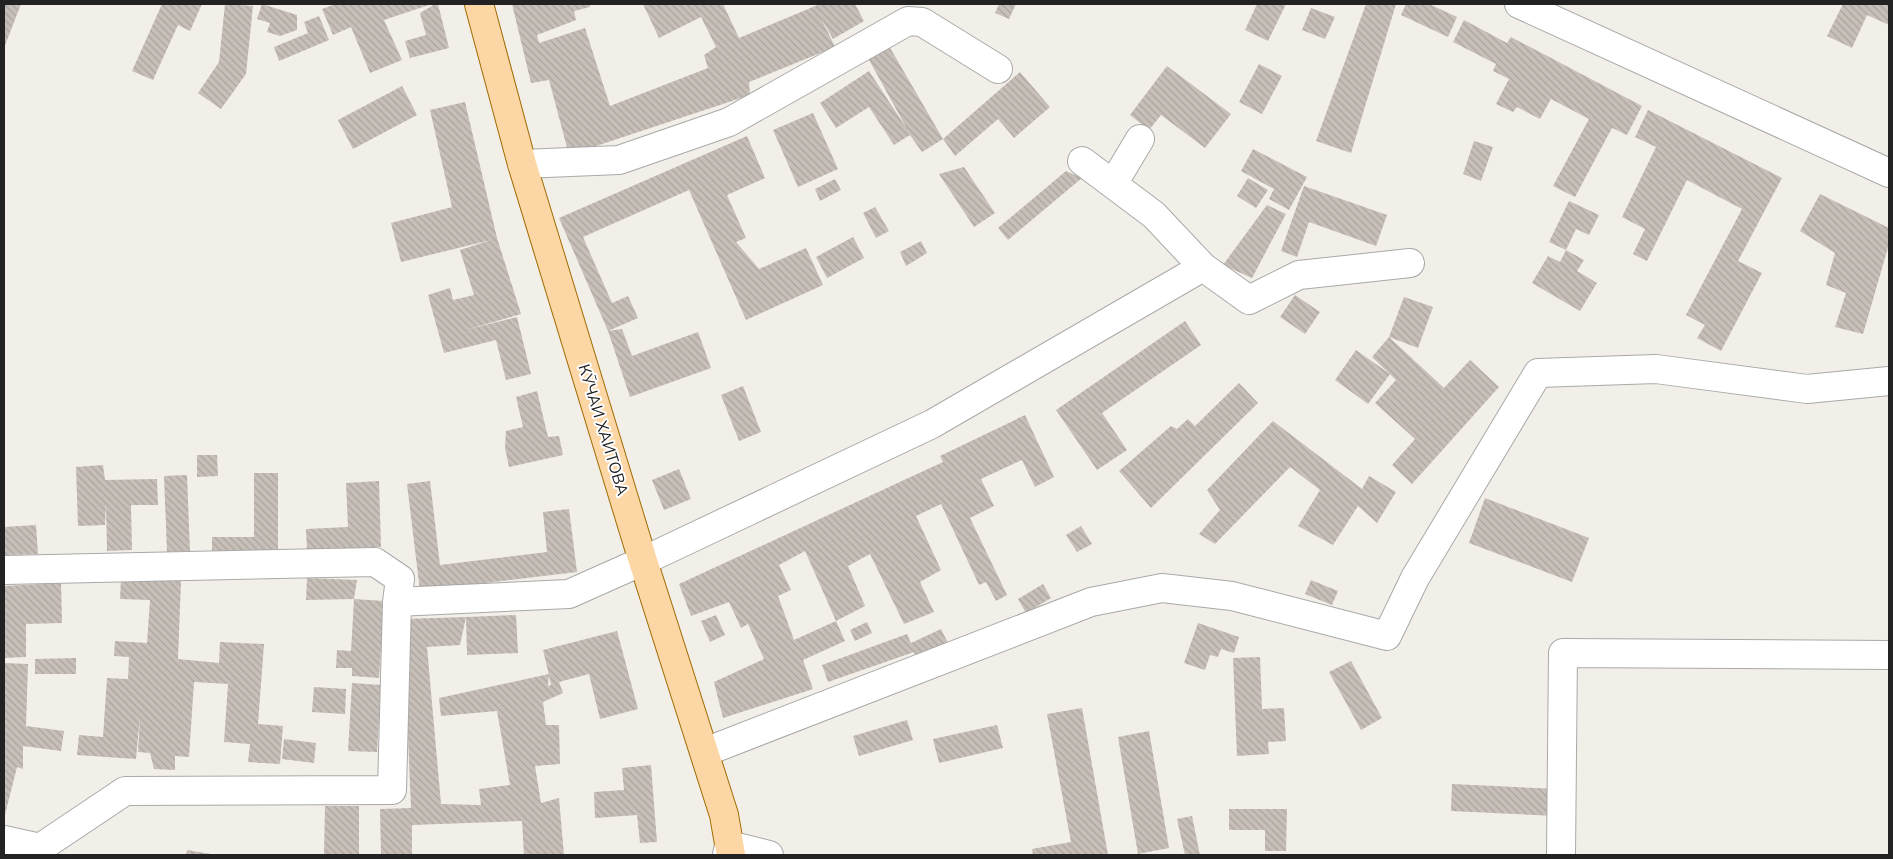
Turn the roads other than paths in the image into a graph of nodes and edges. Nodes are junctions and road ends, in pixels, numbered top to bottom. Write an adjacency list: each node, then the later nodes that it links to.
1 (479, 4): 6 (main road, КӮЧАИ ХАИТОВА)
2 (1519, 4): 7 (street)
3 (998, 70): 6 (street)
4 (1140, 139): 8 (street)
5 (1082, 161): 8 (street)
6 (522, 164): 12 (main road, КӮЧАИ ХАИТОВА)
7 (1889, 173)
8 (1113, 184): 10 (street)
9 (1410, 263): 10 (street)
10 (1203, 267): 12 (street)
11 (1889, 382): 16 (street)
12 (643, 561): 14 (street); 16 (main road, КӮЧАИ ХАИТОВА)
13 (4, 570): 14 (street)
14 (397, 602): 17 (street)
15 (1889, 655): 20 (street)
16 (705, 752): 18 (main road, КӮЧАИ ХАИТОВА)
17 (4, 840)
18 (729, 852): 19 (street)
19 (769, 855)
20 (1561, 855)

